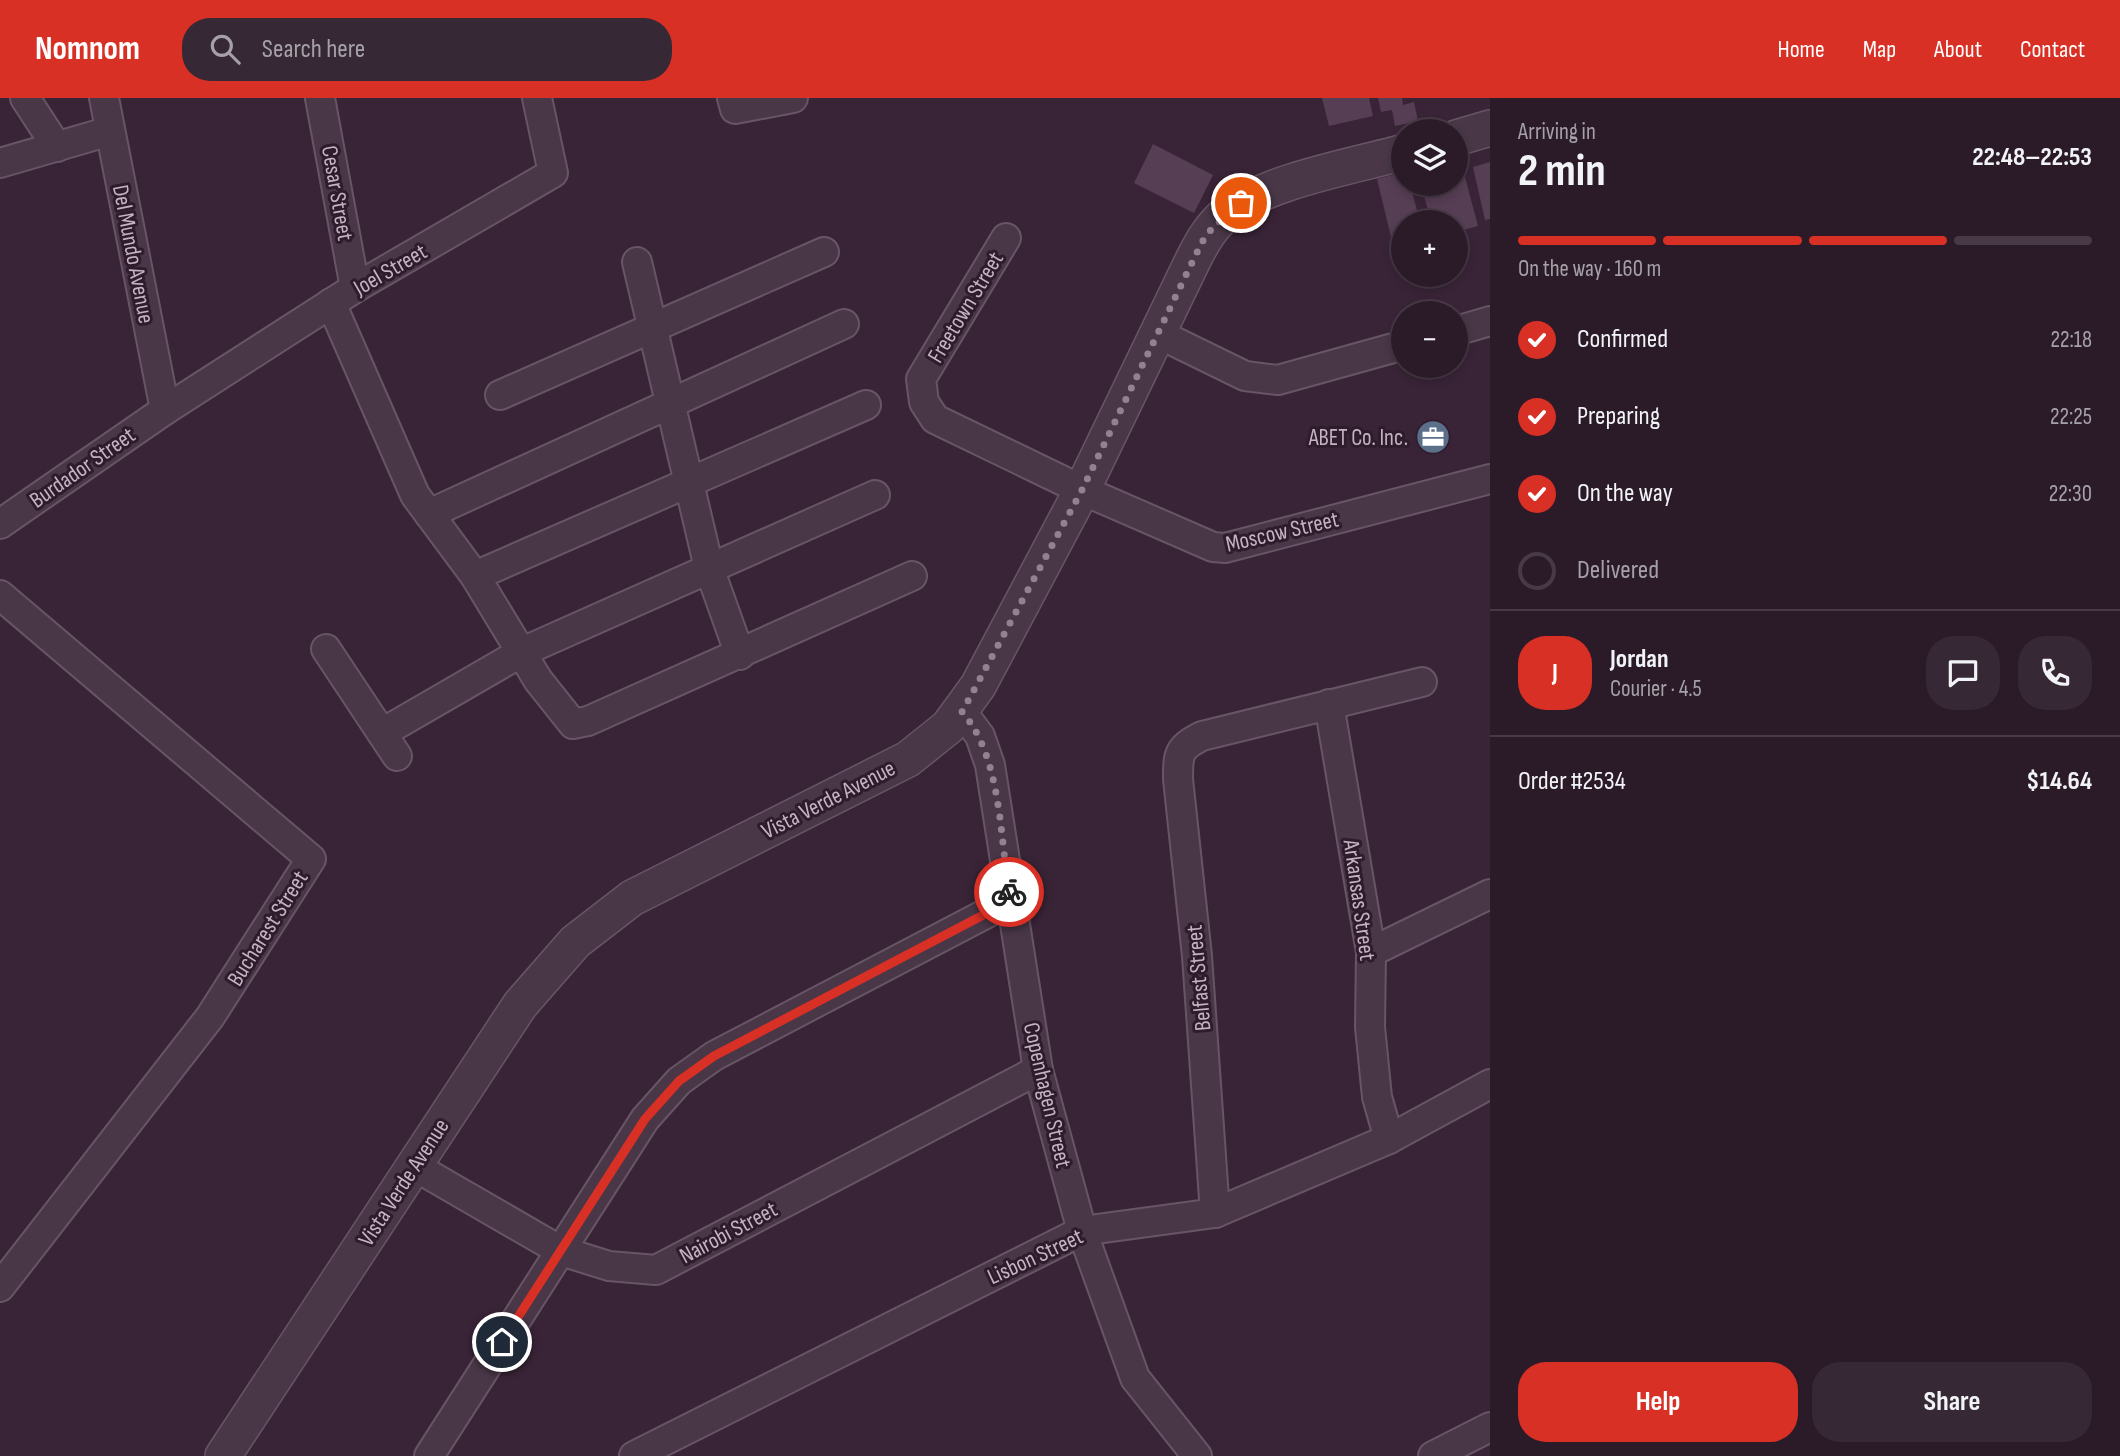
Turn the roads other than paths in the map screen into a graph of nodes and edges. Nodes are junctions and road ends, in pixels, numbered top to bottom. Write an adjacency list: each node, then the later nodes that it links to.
1 (25, 98): 10 (street)
2 (104, 98): 8 (street, Del Mundo Avenue)
3 (320, 98): 16 (street, Cesar Street)
4 (537, 98): 16 (street, Joel Street)
5 (793, 98): 6 (street)
6 (734, 104)
7 (1490, 128): 9 (street)
8 (110, 131): 10 (street); 27 (street, Del Mundo Avenue)
9 (1468, 134)
10 (57, 147): 12 (street)
11 (1391, 156): 22 (street, Vista Verde Avenue)
12 (0, 163)
13 (1006, 238): 30 (street, Freetown Street)
14 (824, 252): 20 (street)
15 (637, 262): 20 (street)
16 (355, 288): 17 (street, Joel Street)
17 (331, 303): 27 (street, Joel Street); 32 (street)
18 (1490, 321): 21 (street)
19 (844, 324): 25 (street)
20 (653, 327): 24 (street); 25 (street)
21 (1468, 327)
22 (1157, 333): 23 (street); 30 (street, Vista Verde Avenue)
23 (1391, 349)
24 (500, 395)
25 (670, 404): 29 (street); 32 (street)
26 (866, 405): 29 (street)
27 (164, 410): 33 (street, Burdador Street)
28 (1490, 479): 30 (street, Moscow Street)
29 (689, 483): 34 (street); 35 (street)
30 (1082, 490): 43 (street, Vista Verde Avenue)
31 (874, 495): 34 (street)
32 (429, 514): 35 (street)
33 (0, 524)
34 (709, 568): 39 (street); 40 (street)
35 (475, 576): 39 (street)
36 (912, 576): 40 (street)
37 (0, 595): 56 (street, Bucharest Street)
38 (326, 649): 44 (street)
39 (522, 652): 40 (street); 44 (street)
40 (740, 655)
41 (1422, 682): 42 (street)
42 (1329, 704): 48 (street, Arkansas Street); 53 (street, Belfast Street)
43 (962, 712): 47 (street, Copenhagen Street); 52 (street, Vista Verde Avenue)
44 (382, 733): 45 (street)
45 (397, 756)
46 (1490, 894): 48 (street)
47 (1010, 901): 49 (street, Copenhagen Street); 55 (street)
48 (1371, 952): 51 (street, Arkansas Street)
49 (1038, 1070): 54 (street, Copenhagen Street); 55 (street, Nairobi Street)
50 (1490, 1084): 51 (street, Lisbon Street)
51 (1389, 1139): 53 (street, Lisbon Street)
52 (414, 1166): 55 (street, Nairobi Street); 58 (street, Vista Verde Avenue)
53 (1215, 1213): 54 (street, Lisbon Street)
54 (1082, 1231): 60 (street, Lisbon Street); 61 (street, Copenhagen Street)
55 (561, 1251): 59 (street)
56 (0, 1287)
57 (1490, 1427): 62 (street)
58 (223, 1456)
59 (429, 1456)
60 (634, 1456)
61 (1197, 1456)
62 (1433, 1456)

